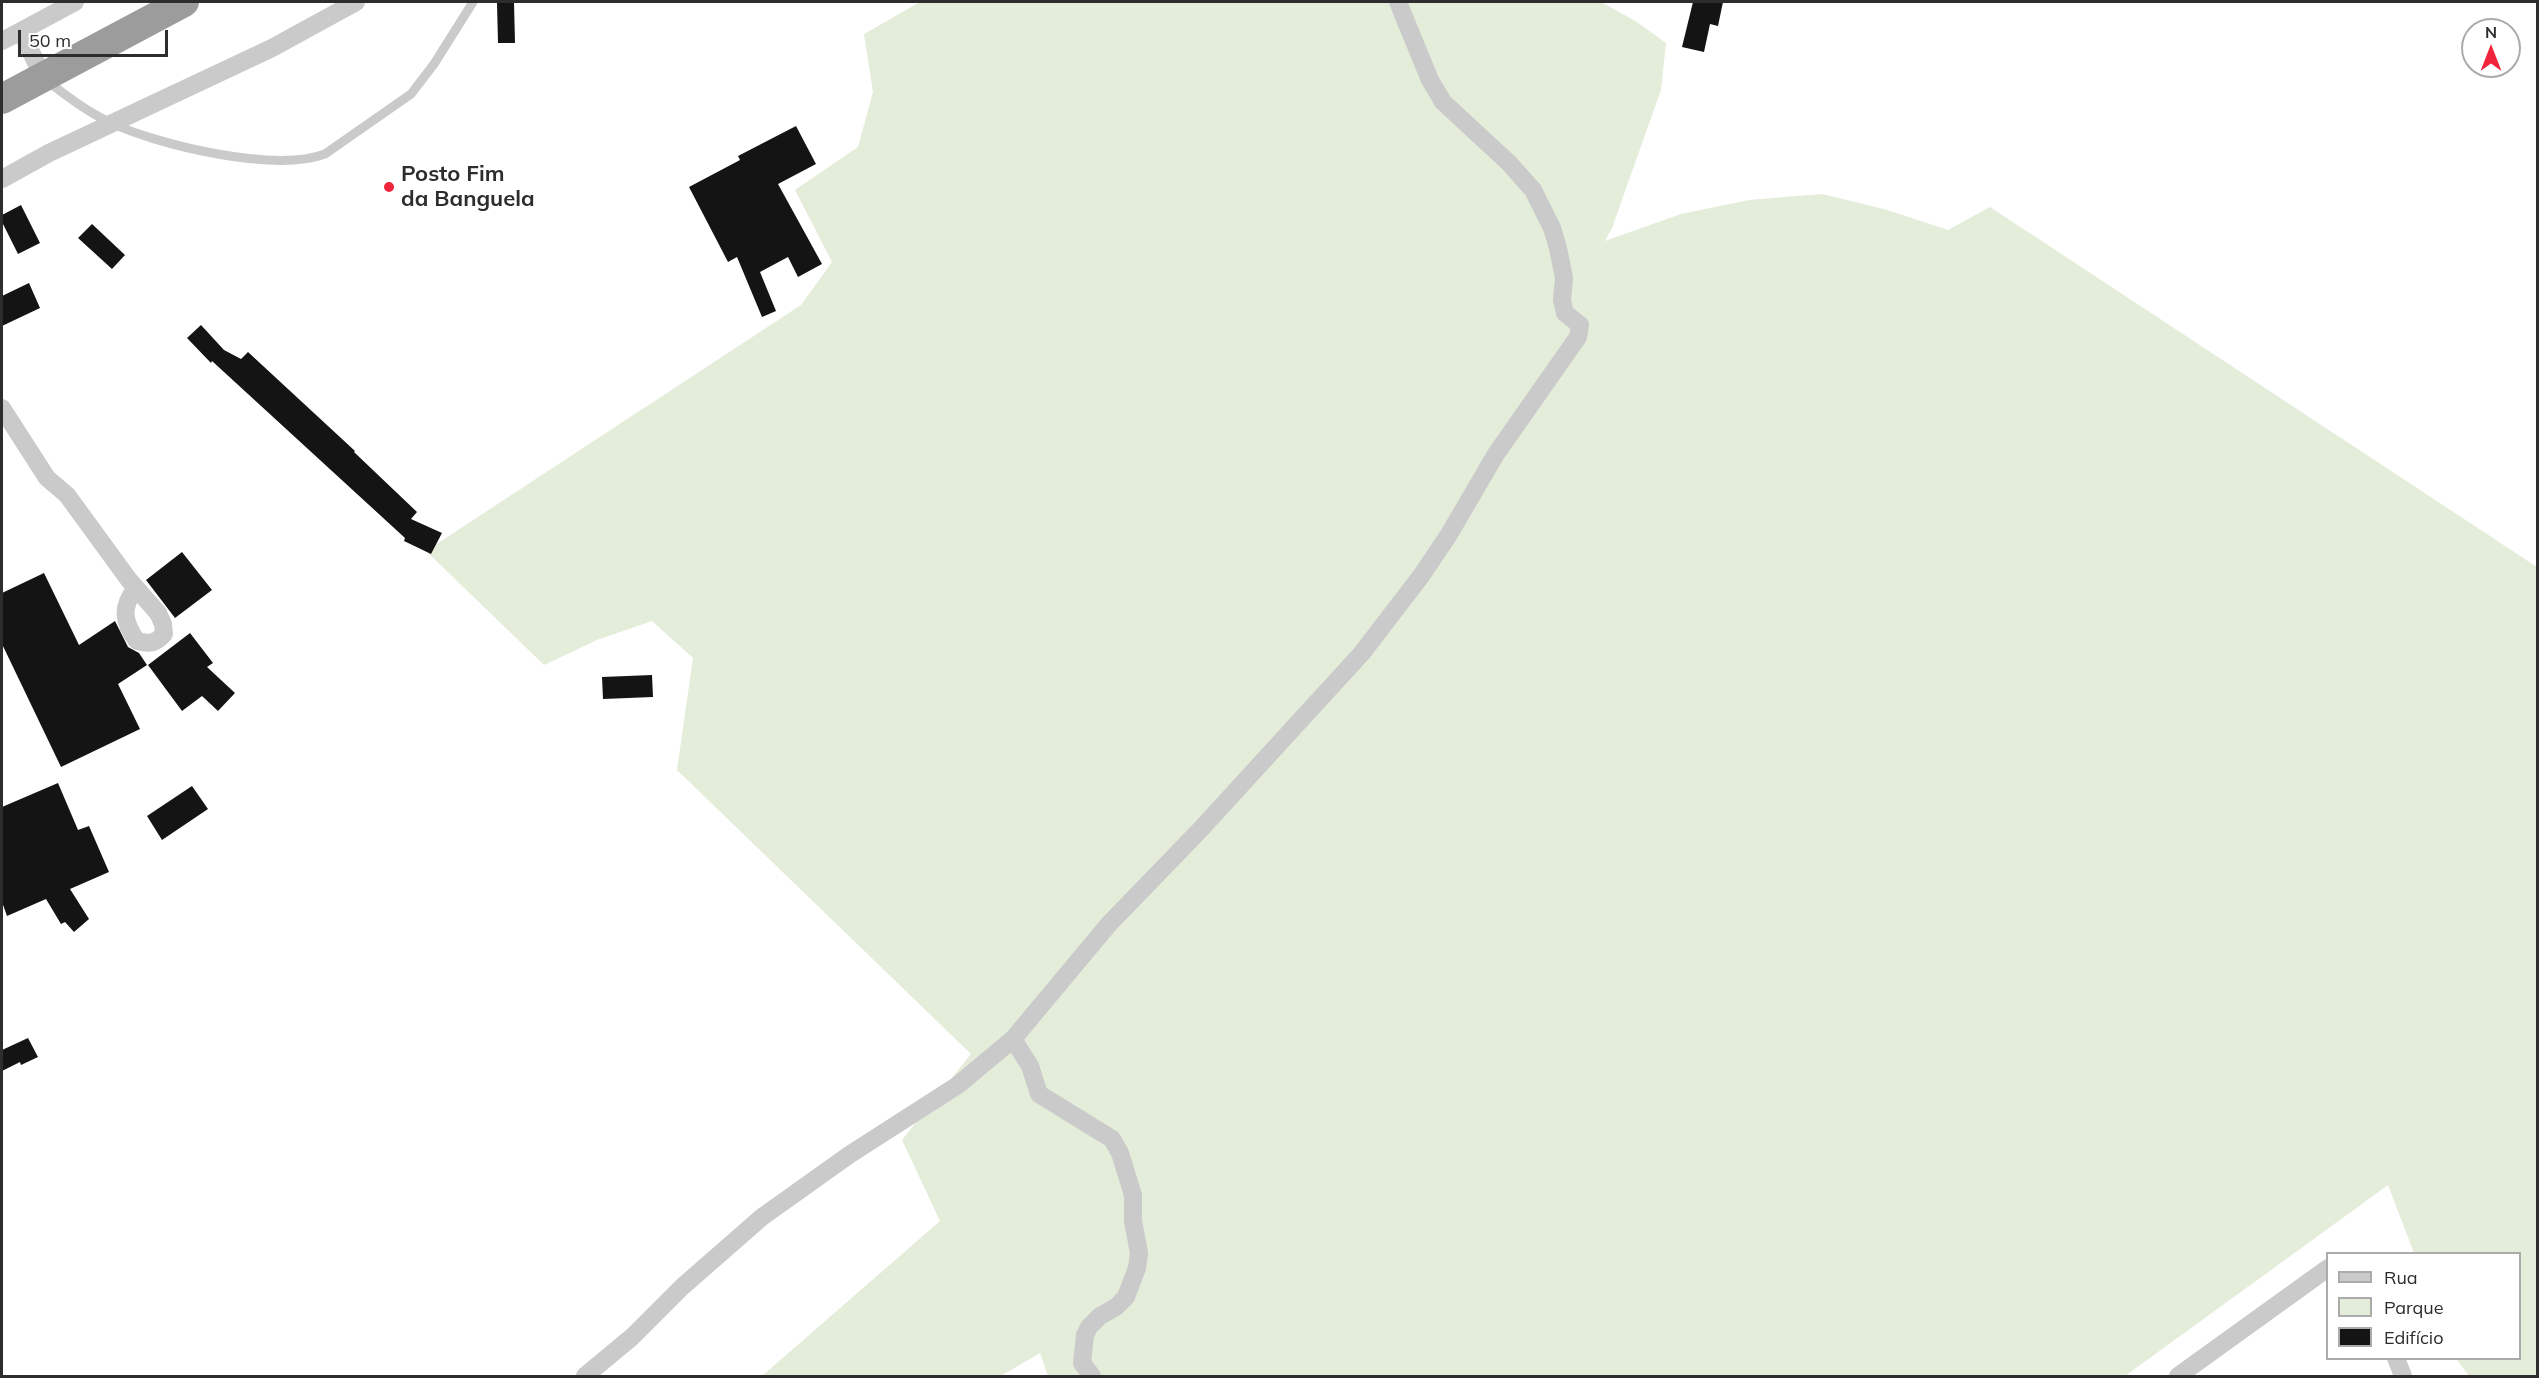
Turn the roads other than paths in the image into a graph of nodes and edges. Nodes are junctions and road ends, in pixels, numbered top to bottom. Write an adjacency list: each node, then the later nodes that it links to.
1 (75, 2): 6 (street)
2 (184, 2): 8 (highway)
3 (356, 2): 10 (street)
4 (473, 2): 10 (lane)
5 (1398, 2): 14 (street)
6 (21, 31): 7 (street); 8 (street)
7 (2, 41)
8 (43, 77): 9 (highway); 10 (lane)
9 (2, 99)
10 (112, 123): 11 (street)
11 (2, 179)
12 (2, 408): 13 (street)
13 (136, 588)
14 (1013, 1039): 17 (street); 18 (street)
15 (2326, 1269): 19 (street)
16 (2397, 1360): 20 (street)
17 (585, 1377)
18 (1092, 1377)
19 (2178, 1377)
20 (2403, 1377)

